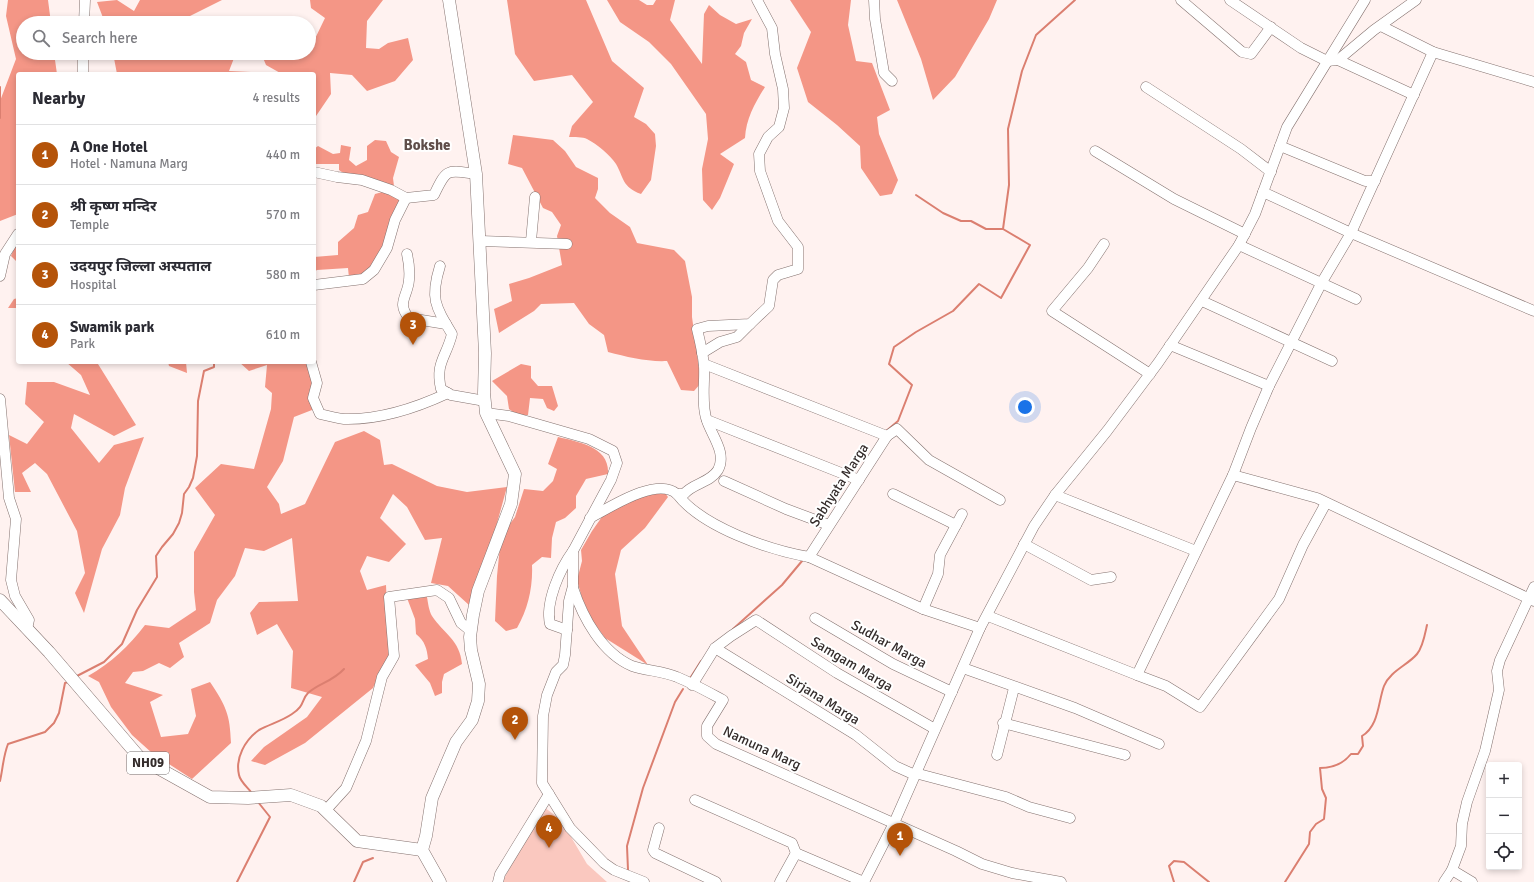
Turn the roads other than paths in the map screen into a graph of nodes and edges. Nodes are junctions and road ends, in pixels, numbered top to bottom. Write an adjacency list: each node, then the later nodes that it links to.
1 (85, 0): 9 (street)
2 (449, 0): 25 (main road)
3 (757, 0): 47 (street)
4 (874, 0): 17 (street)
5 (1181, 0): 11 (street)
6 (1230, 0): 11 (street)
7 (1365, 0): 15 (street)
8 (1416, 0): 10 (street)
9 (84, 16)
10 (1381, 26): 12 (street); 14 (street)
11 (1271, 27): 15 (street)
12 (1433, 52): 18 (street); 20 (street)
13 (83, 60): 16 (street)
14 (1338, 60): 15 (street); 20 (street)
15 (1327, 61): 21 (street)
16 (83, 72)
17 (892, 81)
18 (1534, 82)
19 (1146, 87): 23 (street)
20 (1414, 95): 26 (street)
21 (1280, 146): 23 (street); 26 (street)
22 (1095, 151): 31 (street)
23 (1271, 172): 27 (street)
24 (316, 173): 29 (street)
25 (476, 174): 29 (street); 33 (main road)
26 (1375, 181): 30 (street)
27 (1263, 192): 30 (street); 31 (street)
28 (535, 197): 34 (street)
29 (406, 198): 42 (street)
30 (1351, 233): 41 (street); 45 (street)
31 (1245, 234): 37 (street)
32 (16, 237): 40 (street)
33 (481, 241): 34 (street); 58 (main road)
34 (532, 242): 35 (street)
35 (567, 244)
36 (1104, 244): 54 (street)
37 (1238, 245): 41 (street); 44 (street)
38 (407, 254): 46 (street)
39 (440, 266): 46 (street)
40 (0, 276)
41 (1322, 282): 43 (street); 48 (street)
42 (316, 285)
43 (1356, 299)
44 (1202, 301): 48 (street); 49 (street)
45 (1534, 311)
46 (446, 324): 56 (street)
47 (750, 324): 50 (street); 50 (street)
48 (1291, 342): 51 (street); 55 (street)
49 (1170, 346): 54 (street); 55 (street)
50 (702, 353): 53 (street)
51 (1332, 361)
52 (312, 364): 56 (street)
53 (704, 364): 59 (street); 60 (street, Sabhyata Marga)
54 (1150, 374): 66 (street)
55 (1269, 386): 61 (street)
56 (448, 393): 58 (street)
57 (0, 399): 86 (street)
58 (486, 406): 70 (street); 88 (main road)
59 (707, 420): 62 (street); 64 (street)
60 (886, 436): 62 (street, Sabhyata Marga); 67 (street)
61 (1233, 475): 68 (street); 75 (street)
62 (859, 480): 71 (street, Sabhyata Marga)
63 (724, 481): 71 (street)
64 (677, 494): 70 (street); 76 (street)
65 (893, 494): 72 (street)
66 (1055, 495): 73 (street); 75 (street)
67 (1000, 500)
68 (1326, 502): 81 (street); 91 (street)
69 (962, 514): 72 (street)
70 (590, 518): 74 (street)
71 (829, 525): 76 (street, Sabhyata Marga)
72 (956, 525): 82 (street)
73 (1024, 544): 77 (street); 83 (street)
74 (573, 551): 78 (street); 87 (street)
75 (1196, 551): 91 (street)
76 (809, 557): 82 (street)
77 (1111, 577)
78 (573, 586): 87 (street); 92 (street, Namuna Marg)
79 (1534, 586): 81 (street)
80 (0, 600): 86 (main road, NH09)
81 (1531, 600): 109 (street)
82 (923, 609): 85 (street)
83 (988, 616): 85 (street); 91 (street)
84 (815, 618): 94 (street, Sudhar Marga)
85 (980, 628): 90 (street)
86 (27, 629): 103 (main road, NH09)
87 (567, 630): 101 (street)
88 (471, 631): 103 (street); 107 (main road)
89 (715, 648): 92 (street); 96 (street, Samgam Marga); 100 (street, Sirjana Marga)
90 (963, 668): 93 (street); 94 (street)
91 (1137, 675)
92 (692, 685): 105 (street, Namuna Marg)
93 (1014, 688): 95 (street); 97 (street)
94 (952, 692): 96 (street)
95 (1003, 724): 98 (street); 99 (street)
96 (936, 729): 100 (street)
97 (1159, 744)
98 (1125, 754)
99 (997, 755)
100 (915, 774): 104 (street, Sirjana Marga); 105 (street)
101 (549, 794): 111 (street); 112 (street)
102 (695, 800): 108 (street)
103 (326, 810): 107 (main road, NH09)
104 (1070, 818)
105 (894, 823): 115 (street); 116 (street)
106 (659, 828): 113 (street)
107 (422, 850): 110 (main road)
108 (796, 853): 114 (street); 115 (street)
109 (1452, 870): 117 (street); 118 (street)
110 (440, 882)
111 (498, 882)
112 (644, 882)
113 (716, 882)
114 (780, 882)
115 (864, 882)
116 (1060, 882)
117 (1444, 882)
118 (1472, 882)

